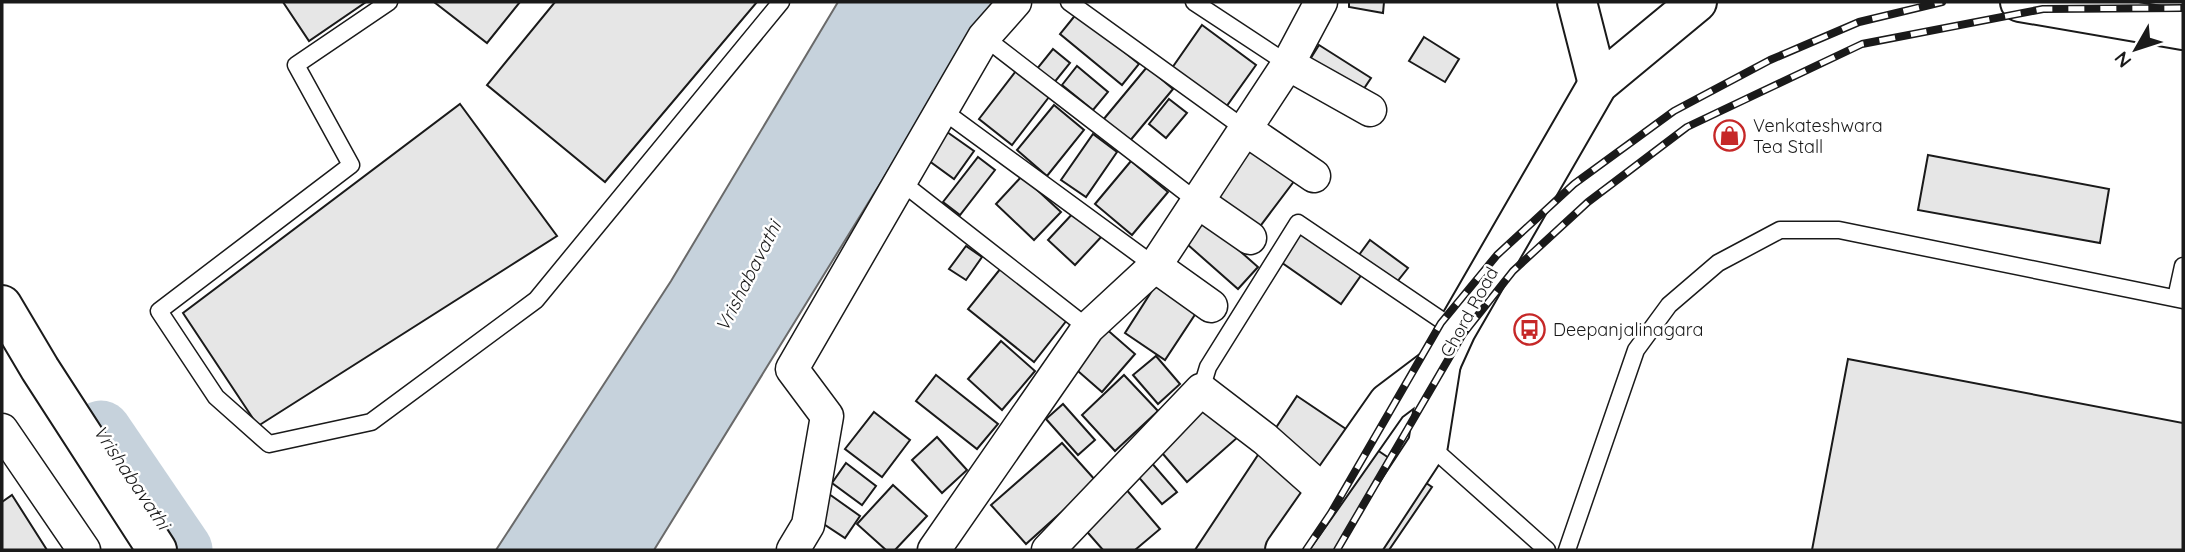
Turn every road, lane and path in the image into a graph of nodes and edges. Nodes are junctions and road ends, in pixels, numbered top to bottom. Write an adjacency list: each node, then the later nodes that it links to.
1 (389, 2): 2 (lane)
2 (781, 2)
3 (1015, 2): 12 (street)
4 (1069, 2): 18 (lane)
5 (1194, 2): 14 (lane)
6 (1321, 2): 14 (street)
7 (1577, 2): 15 (main road)
8 (1697, 2): 15 (main road)
9 (2020, 2): 10 (main road)
10 (2146, 25): 11 (main road); 13 (lane)
11 (2183, 30)
12 (984, 37): 16 (street); 21 (lane)
13 (2183, 44)
14 (1288, 64): 17 (street); 18 (street)
15 (1598, 84): 29 (main road, Chord Road)
16 (942, 110): 20 (street); 23 (lane)
17 (1370, 110)
18 (1245, 130): 19 (street); 21 (street)
19 (1314, 176)
20 (900, 181): 28 (lane); 37 (street)
21 (1198, 202): 22 (street); 23 (street)
22 (1250, 238)
23 (1155, 266): 27 (street); 28 (street)
24 (2183, 266): 25 (lane)
25 (2180, 299): 42 (lane)
26 (2, 305): 36 (main road)
27 (1212, 306)
28 (1088, 328): 38 (street)
29 (1449, 346): 30 (lane); 32 (main road); 33 (main road, Chord Road)
30 (1201, 390): 33 (street); 39 (street)
31 (4, 439): 35 (street)
32 (1428, 444): 34 (main road); 41 (lane)
33 (1326, 493): 40 (main road, Chord Road)
34 (1371, 544)
35 (84, 550)
36 (157, 550)
37 (793, 550)
38 (934, 550)
39 (1048, 550)
40 (1285, 550)
41 (1547, 550)
42 (1566, 550)

